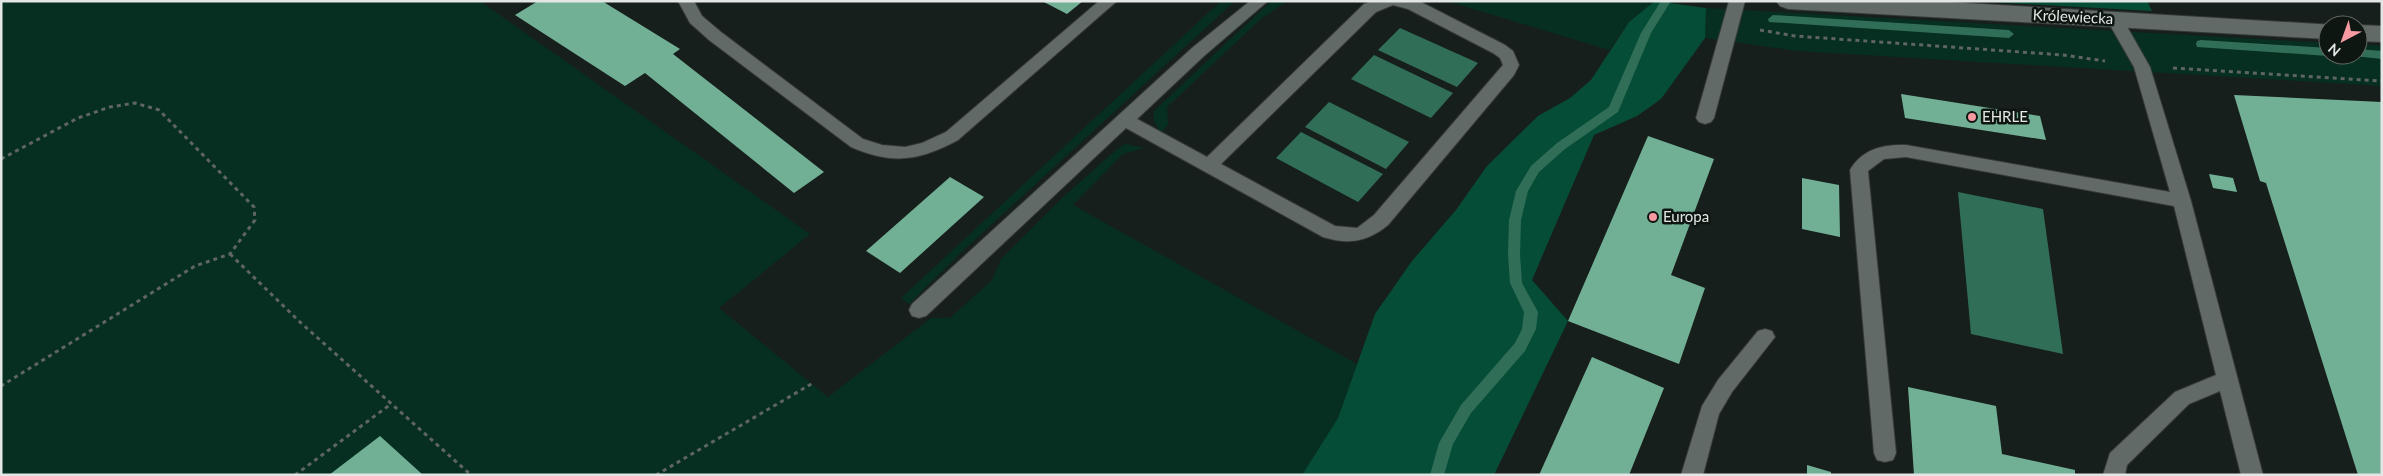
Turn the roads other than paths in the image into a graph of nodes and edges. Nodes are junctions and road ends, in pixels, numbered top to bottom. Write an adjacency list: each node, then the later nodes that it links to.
1 (686, 1): 2 (lane)
2 (1109, 1)
3 (1260, 1): 13 (lane)
4 (1389, 1): 14 (lane)
5 (1396, 1): 14 (lane)
6 (1737, 1): 12 (lane)
7 (1788, 1): 8 (main road, Królewiecka)
8 (2115, 20): 9 (main road, Królewiecka); 15 (lane)
9 (2318, 30)
10 (2368, 33): 11 (main road)
11 (2382, 34)
12 (1705, 118)
13 (1125, 120): 14 (lane); 16 (lane)
14 (1209, 165)
15 (2182, 201): 18 (lane); 19 (lane)
16 (919, 310)
17 (1765, 337): 20 (lane)
18 (2228, 379): 21 (lane); 22 (lane)
19 (1885, 453)
20 (1692, 475)
21 (2114, 475)
22 (2252, 475)

